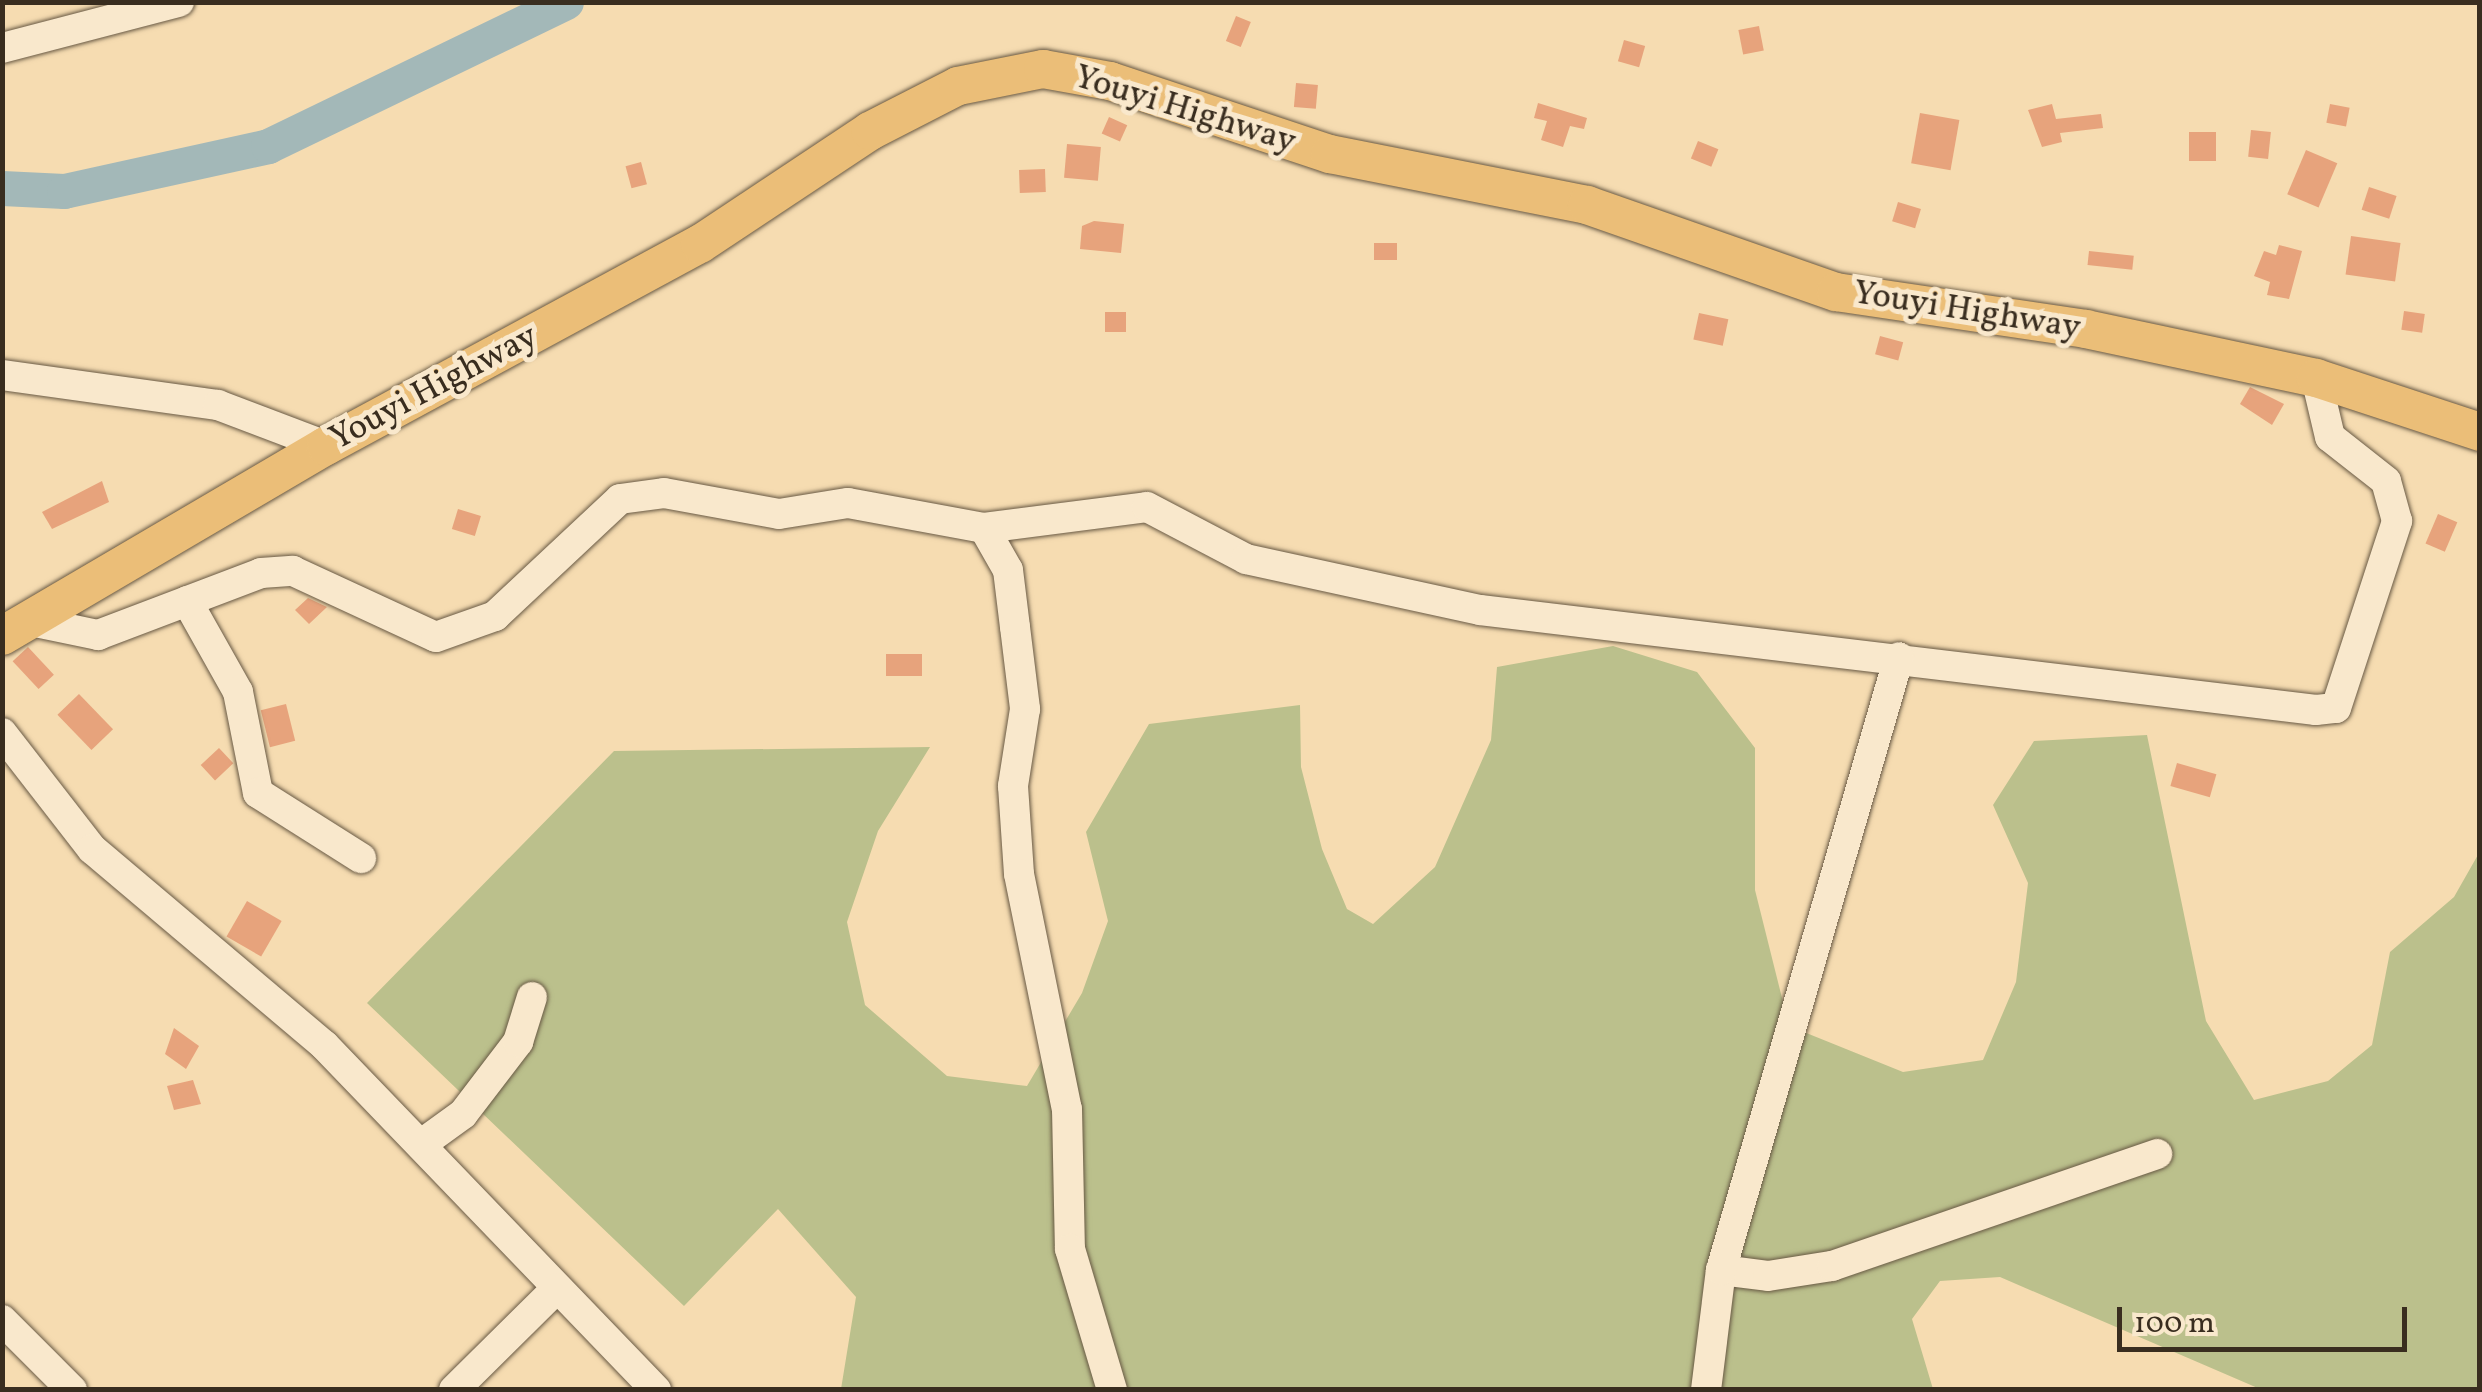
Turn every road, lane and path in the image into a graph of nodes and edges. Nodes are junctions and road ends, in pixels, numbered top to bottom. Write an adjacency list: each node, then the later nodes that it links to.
1 (179, 2): 2 (street)
2 (2, 48)
3 (2, 375): 6 (street)
4 (2316, 378): 5 (main road, Youyi Highway); 6 (main road, Youyi Highway); 10 (street)
5 (2480, 432)
6 (326, 446): 9 (main road, Youyi Highway)
7 (984, 528): 8 (street); 10 (street); 22 (street)
8 (187, 601): 9 (street); 12 (street)
9 (14, 628)
10 (1898, 657): 16 (street)
11 (2, 732): 14 (street)
12 (361, 858)
13 (532, 997): 14 (street)
14 (423, 1144): 17 (street)
15 (2158, 1154): 16 (street)
16 (1721, 1270): 23 (street)
17 (557, 1288): 20 (street); 21 (street)
18 (2, 1320): 19 (street)
19 (72, 1390)
20 (454, 1390)
21 (656, 1390)
22 (1112, 1390)
23 (1706, 1390)

